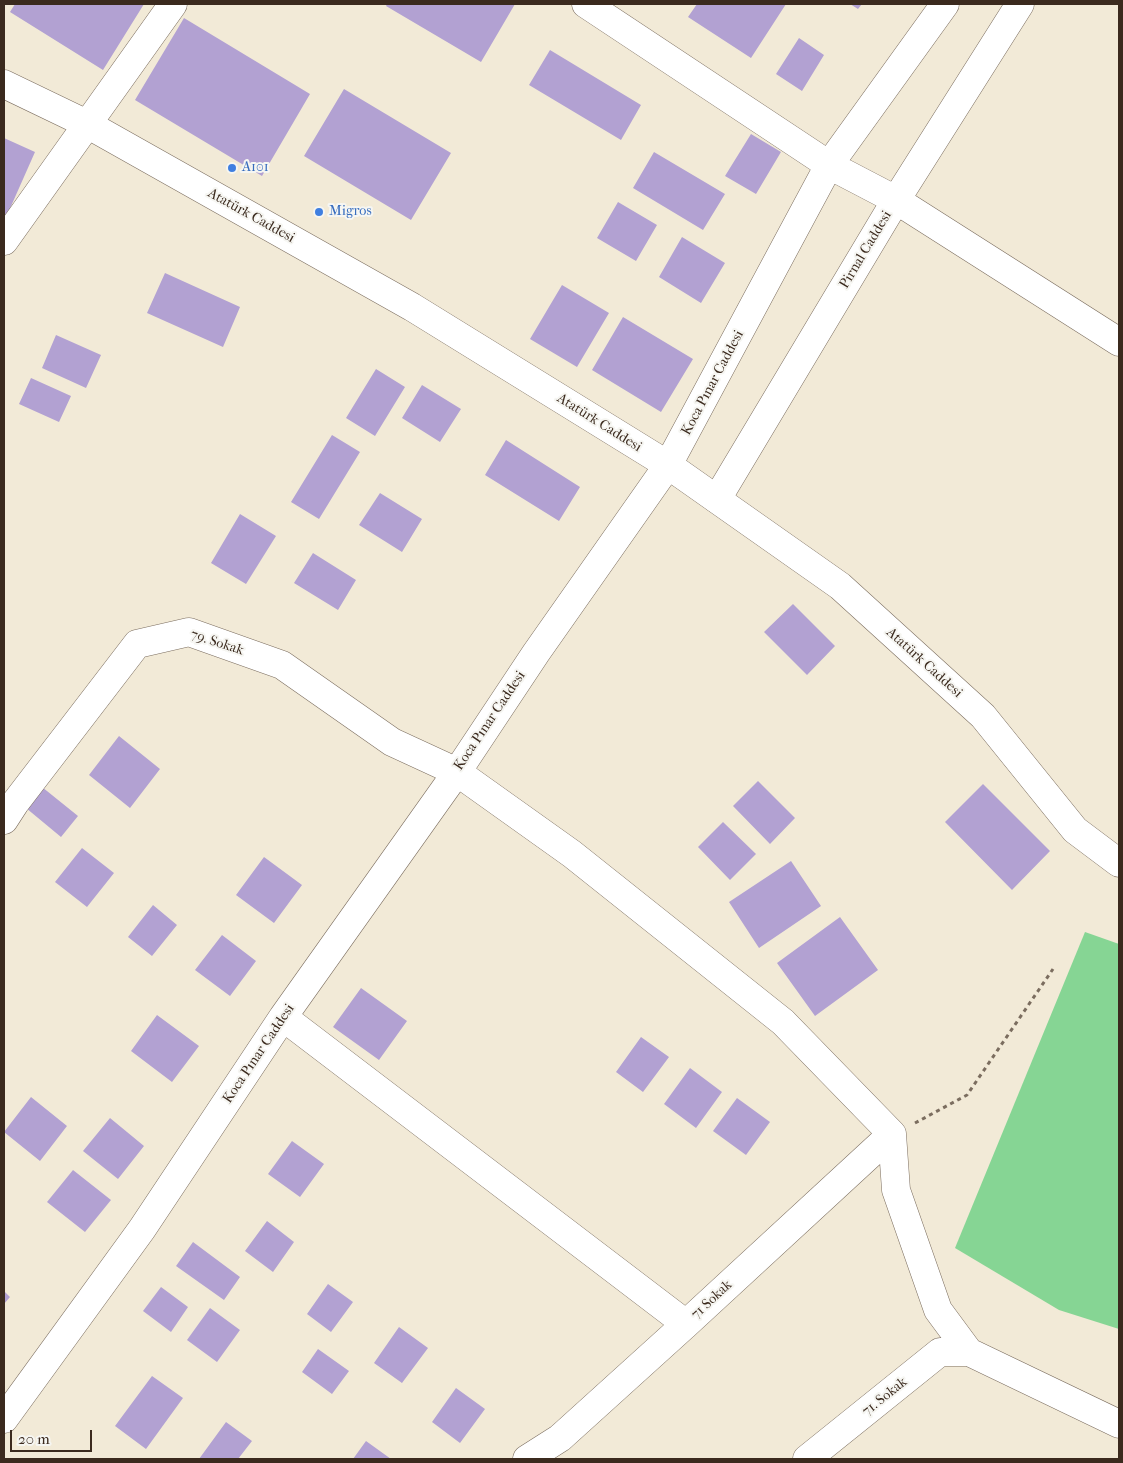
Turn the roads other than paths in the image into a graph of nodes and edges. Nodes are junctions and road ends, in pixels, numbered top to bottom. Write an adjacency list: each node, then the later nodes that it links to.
1 (173, 4): 6 (street)
2 (586, 4): 7 (street)
3 (945, 4): 7 (street, Koca Pınar Caddesi)
4 (1020, 4): 8 (street, Pirnal Caddesi)
5 (4, 84): 6 (street, Atatürk Caddesi)
6 (87, 124): 9 (street); 11 (street, Atatürk Caddesi)
7 (830, 165): 8 (street); 11 (street, Koca Pınar Caddesi)
8 (896, 200): 10 (street); 12 (street, Pirnal Caddesi)
9 (4, 241)
10 (1119, 342)
11 (668, 465): 12 (street, Atatürk Caddesi); 13 (street, Koca Pınar Caddesi)
12 (717, 499): 15 (street, Atatürk Caddesi)
13 (457, 772): 14 (street, 79. Sokak); 16 (street, Koca Pınar Caddesi); 17 (street, 79. Sokak)
14 (4, 820)
15 (1119, 863)
16 (284, 1018): 18 (street); 20 (street, Koca Pınar Caddesi)
17 (892, 1134): 18 (street, 71 Sokak); 19 (street)
18 (686, 1324): 22 (street, 71 Sokak)
19 (969, 1352): 21 (street); 23 (street, 71. Sokak)
20 (4, 1419)
21 (1119, 1424)
22 (527, 1459)
23 (807, 1459)

